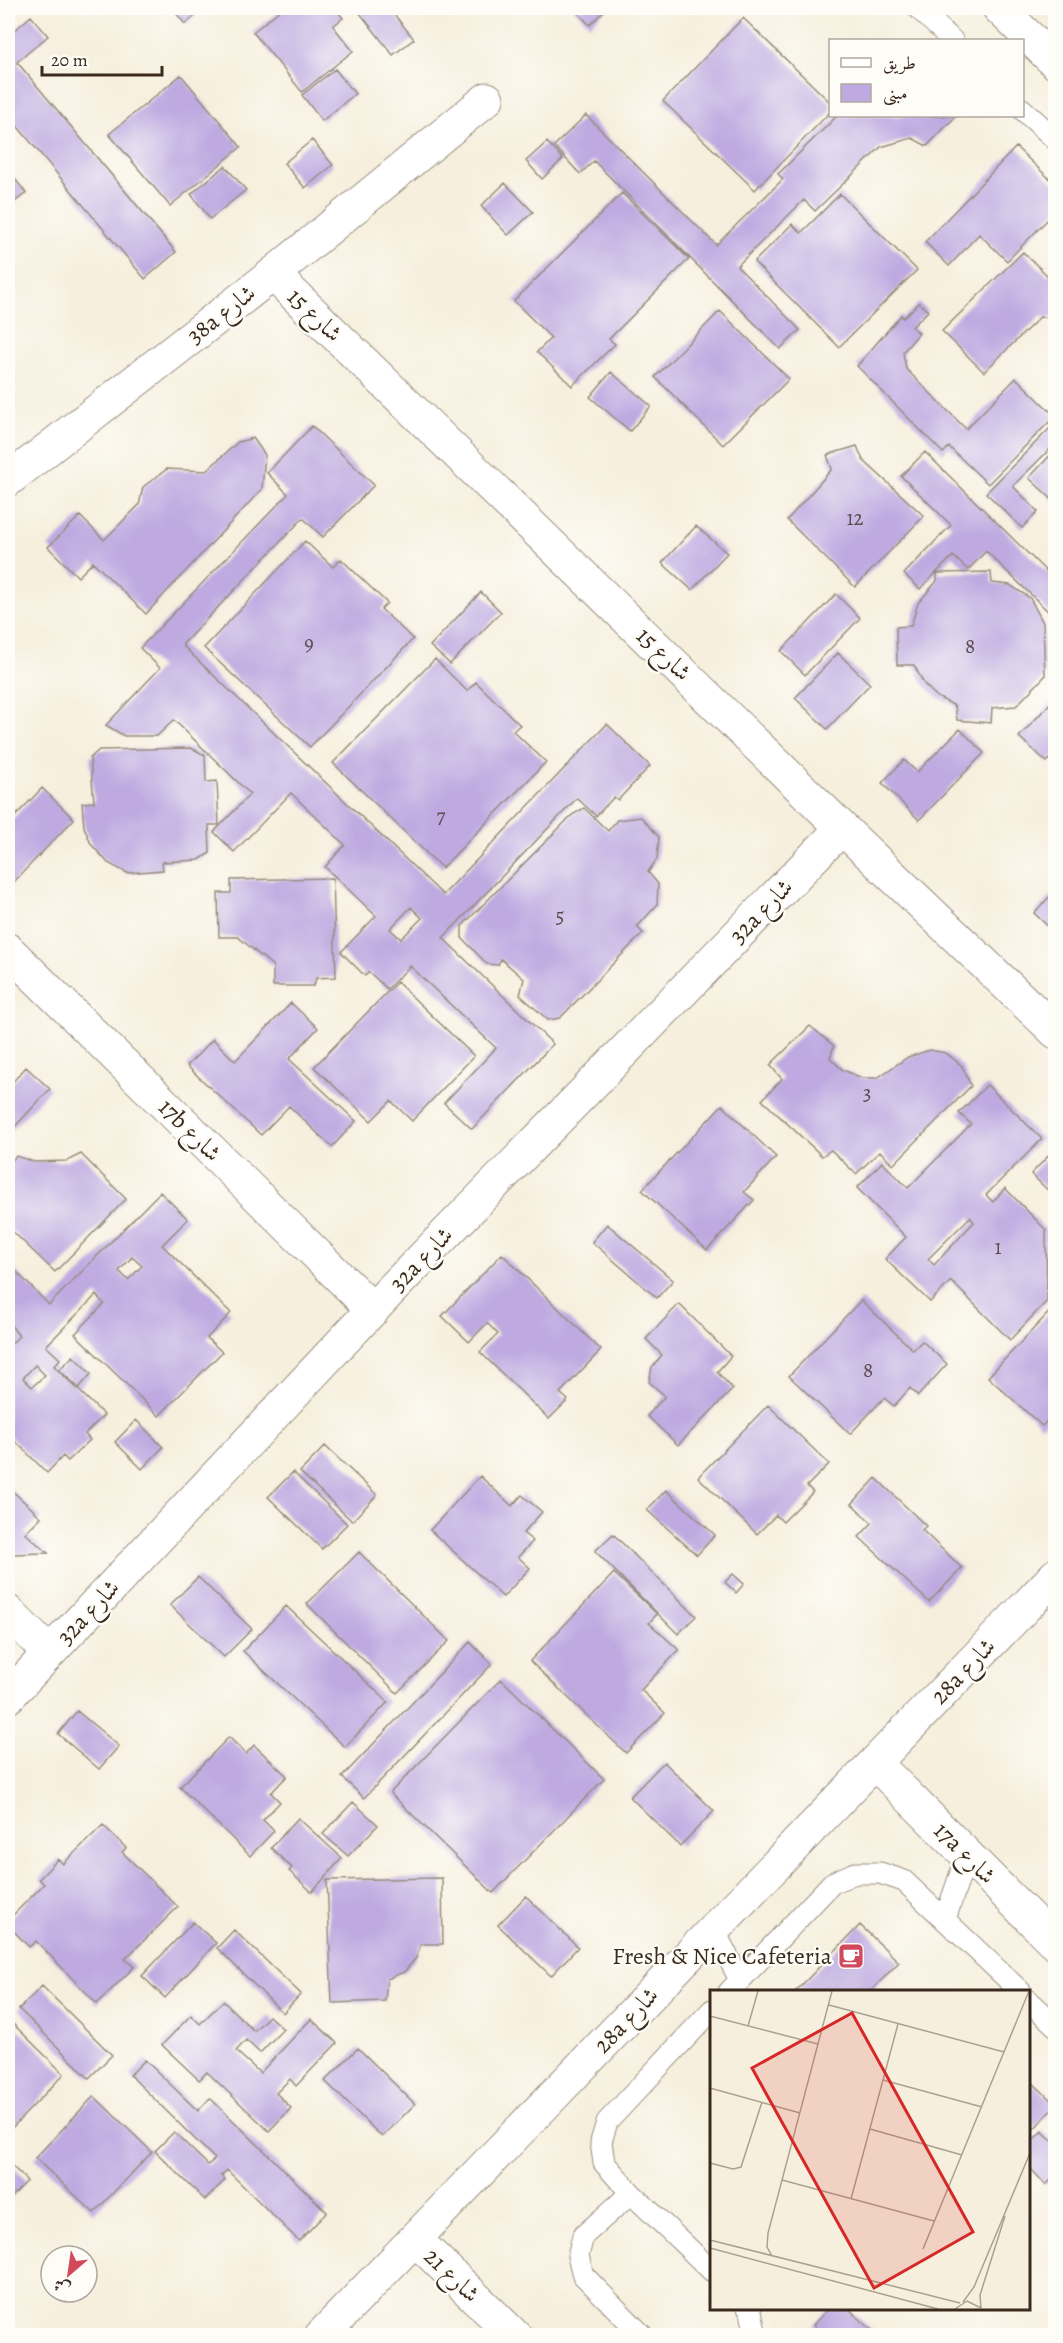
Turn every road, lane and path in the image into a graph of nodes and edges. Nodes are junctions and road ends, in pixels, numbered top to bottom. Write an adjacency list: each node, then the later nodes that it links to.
1 (918, 8): 3 (lane)
2 (999, 8): 4 (street)
3 (951, 39)
4 (1056, 63)
5 (487, 99): 8 (street, 38a شارع)
6 (1024, 110): 7 (lane)
7 (1056, 140)
8 (273, 274): 9 (street, 38a شارع); 10 (street, شارع 15)
9 (8, 480)
10 (842, 828): 12 (street, شارع 15); 13 (street, 32a شارع)
11 (8, 950): 13 (street, 17b شارع)
12 (1056, 1032)
13 (373, 1310): 16 (street, 32a شارع)
14 (1056, 1575): 18 (street, 28a شارع)
15 (8, 1612): 16 (street)
16 (49, 1653): 17 (street, 32a شارع)
17 (8, 1696)
18 (875, 1763): 19 (street, 17a شارع); 21 (street, 28a شارع)
19 (967, 1855): 20 (lane); 22 (street, 17a شارع)
20 (945, 1919): 23 (lane); 24 (lane)
21 (714, 1930): 23 (lane); 29 (street, 28a شارع)
22 (1056, 1944)
23 (734, 1986)
24 (1019, 1990)
25 (1030, 2001): 27 (lane)
26 (710, 2012): 28 (lane)
27 (1056, 2026)
28 (631, 2193): 30 (lane); 34 (lane)
29 (415, 2239): 32 (street, 28a شارع); 33 (street, شارع 21)
30 (710, 2269)
31 (749, 2310): 35 (lane)
32 (321, 2336)
33 (515, 2336)
34 (643, 2336)
35 (756, 2336)

